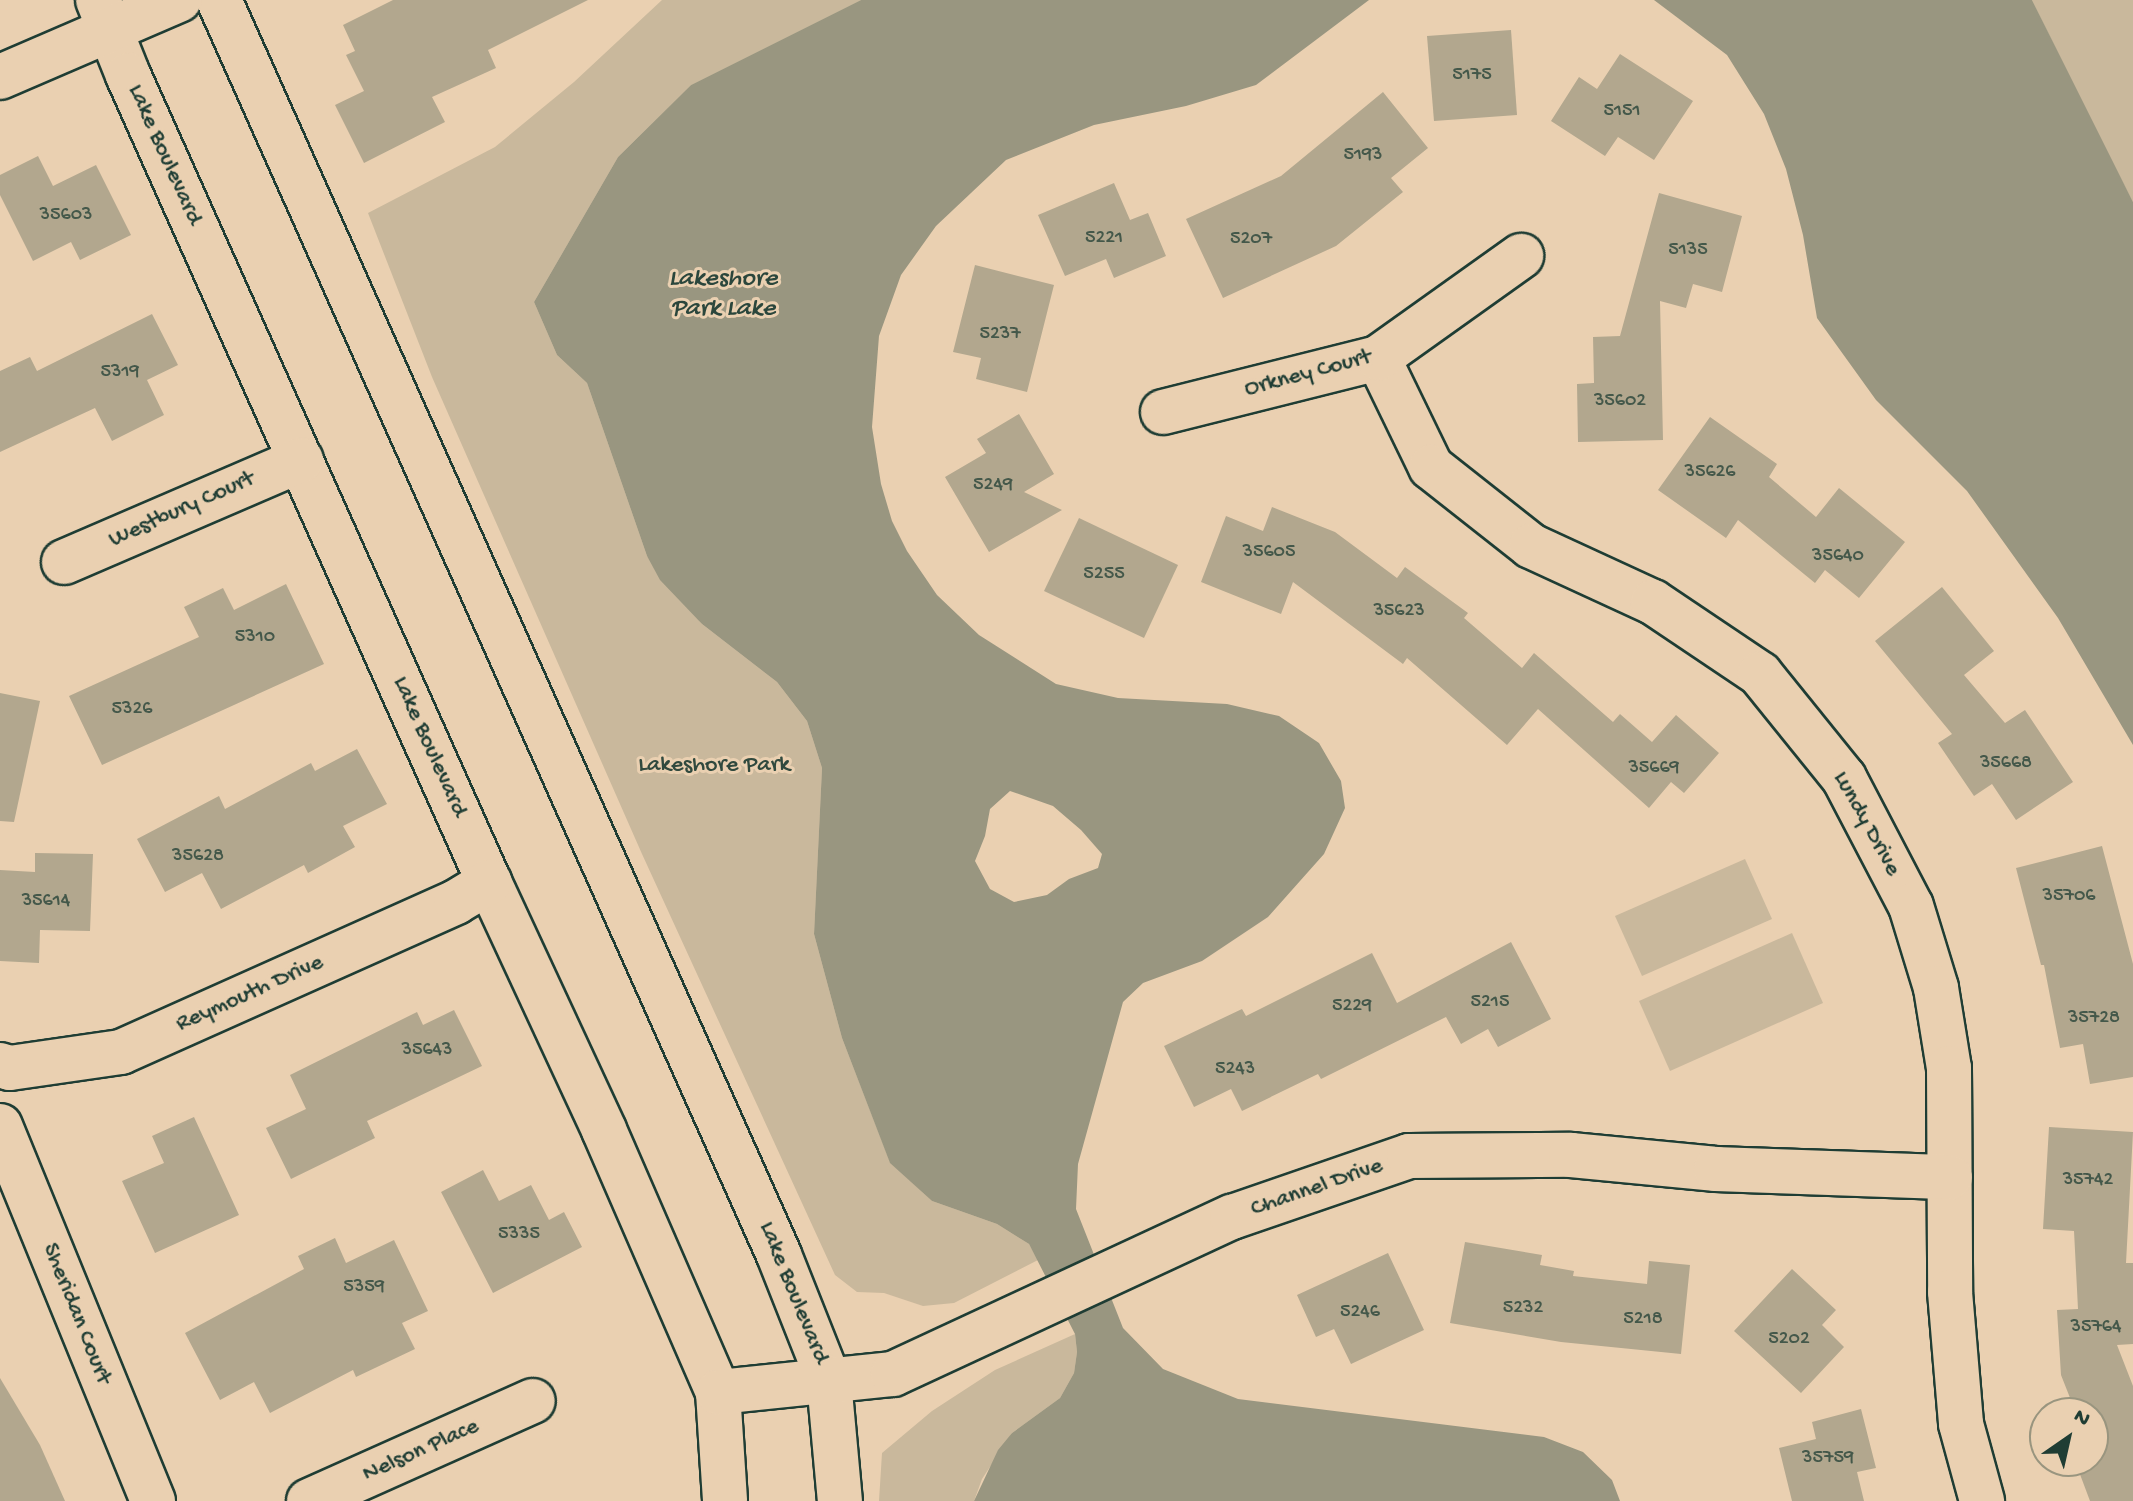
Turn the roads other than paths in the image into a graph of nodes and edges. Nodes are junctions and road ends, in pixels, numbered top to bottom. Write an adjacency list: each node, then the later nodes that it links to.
1 (179, 0): 3 (street)
2 (219, 0): 14 (street, Lake Boulevard)
3 (104, 16): 4 (street); 8 (street, Lake Boulevard)
4 (0, 77)
5 (1521, 256): 6 (street, Orkney Court)
6 (1378, 358): 7 (street, Orkney Court); 13 (street, Lundy Drive)
7 (1163, 412)
8 (301, 460): 9 (street, Westbury Court); 10 (street, Lake Boulevard)
9 (64, 562)
10 (489, 882): 11 (street, Reymouth Drive); 15 (street, Lake Boulevard)
11 (5, 1066): 12 (street, Sheridan Court)
12 (0, 1124): 17 (street, Sheridan Court)
13 (1950, 1177): 14 (street, Channel Drive); 21 (street, Lundy Drive)
14 (829, 1381): 15 (street, Channel Drive); 20 (street, Lake Boulevard)
15 (718, 1392): 19 (street, Lake Boulevard)
16 (533, 1401): 18 (street, Nelson Place)
17 (153, 1501)
18 (309, 1501)
19 (725, 1501)
20 (840, 1501)
21 (1982, 1501)

